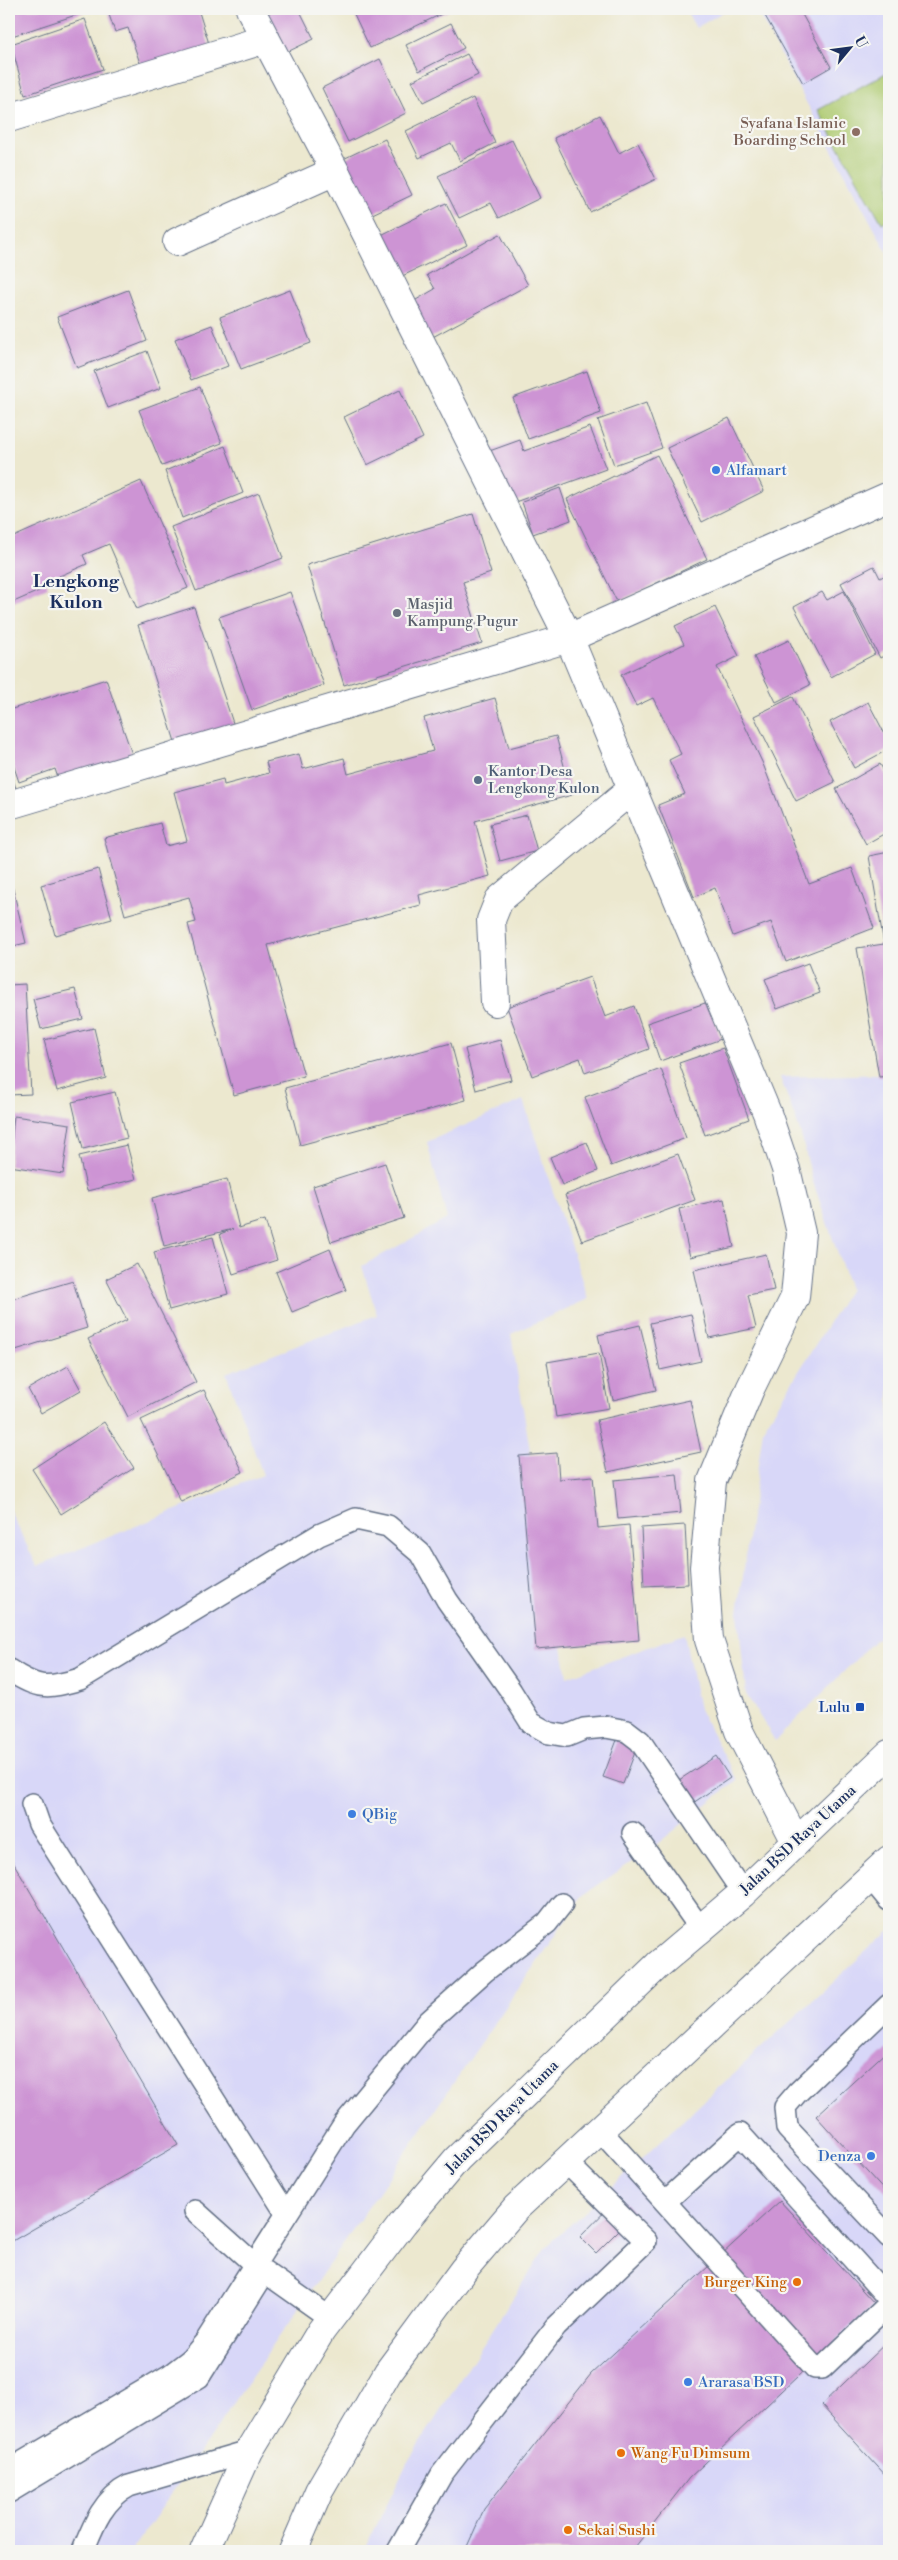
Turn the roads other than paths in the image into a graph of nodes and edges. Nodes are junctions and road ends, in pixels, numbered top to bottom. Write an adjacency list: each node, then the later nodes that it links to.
1 (250, 9): 2 (street)
2 (266, 39): 3 (street); 4 (street)
3 (9, 118)
4 (335, 171): 5 (street); 7 (street)
5 (177, 242)
6 (889, 496): 7 (street)
7 (569, 638): 8 (street); 9 (street)
8 (631, 790): 10 (street); 15 (street)
9 (9, 805)
10 (495, 1002)
11 (9, 1670): 17 (lane)
12 (889, 1754): 15 (street, Jalan BSD Raya Utama)
13 (32, 1804): 26 (lane)
14 (633, 1832): 20 (lane)
15 (796, 1842): 17 (street, Jalan BSD Raya Utama)
16 (880, 1868): 18 (lane); 22 (street)
17 (743, 1893): 20 (street, Jalan BSD Raya Utama)
18 (889, 1900)
19 (562, 1904): 26 (lane)
20 (700, 1928): 31 (street, Jalan BSD Raya Utama)
21 (889, 2005): 27 (lane)
22 (600, 2130): 23 (street); 24 (lane)
23 (566, 2162): 37 (street); 38 (lane)
24 (665, 2202): 29 (lane); 30 (lane)
25 (195, 2211): 28 (lane)
26 (286, 2213): 28 (lane)
27 (889, 2237)
28 (253, 2263): 33 (lane)
29 (889, 2299)
30 (889, 2304)
31 (330, 2318): 32 (street, Jalan BSD Raya Utama); 34 (lane)
32 (249, 2450): 35 (lane); 36 (street, Jalan BSD Raya Utama)
33 (9, 2470)
34 (9, 2492)
35 (83, 2551)
36 (204, 2551)
37 (293, 2551)
38 (398, 2551)

